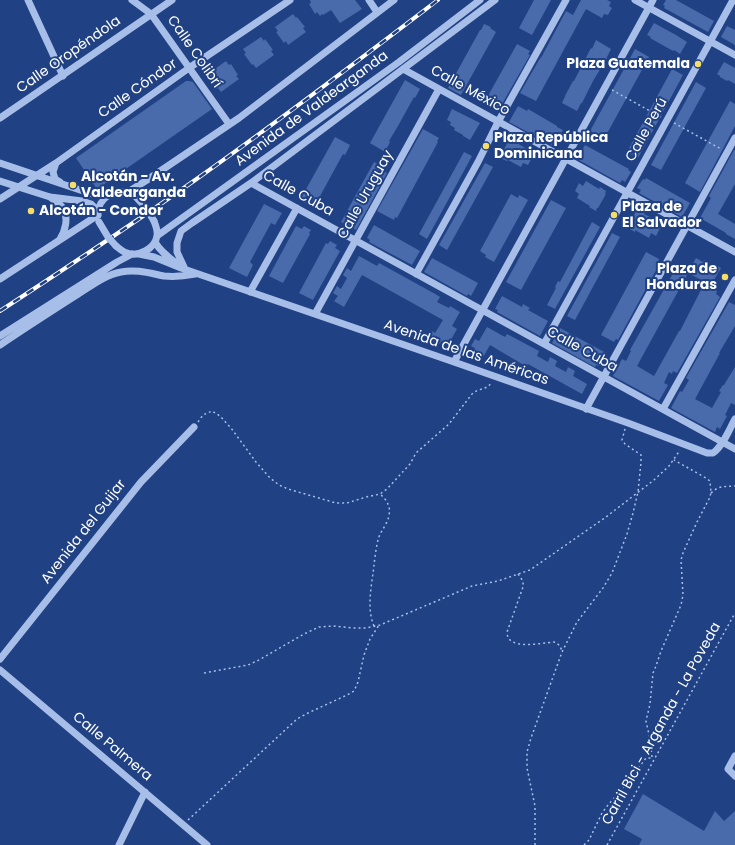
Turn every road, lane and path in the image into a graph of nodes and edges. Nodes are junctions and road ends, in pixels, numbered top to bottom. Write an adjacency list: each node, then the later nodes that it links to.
1 (28, 0): 20 (street)
2 (132, 0): 15 (street, Calle Colibrí)
3 (172, 0): 15 (street, Calle Oropéndola)
4 (290, 0): 18 (street, Calle Cóndor)
5 (369, 0): 14 (street)
6 (394, 0): 14 (street)
7 (480, 0): 42 (street, Avenida de Valdearganda)
8 (495, 0): 19 (street)
9 (566, 0): 23 (street)
10 (635, 0): 13 (street)
11 (653, 0): 13 (street)
12 (733, 0): 16 (street)
13 (649, 8): 16 (street); 26 (street)
14 (377, 12): 24 (street)
15 (151, 14): 18 (street, Calle Colibrí); 20 (street, Calle Oropéndola)
16 (710, 41): 17 (street); 35 (street, Calle Perú)
17 (735, 55)
18 (189, 68): 24 (street, Calle Colibrí); 28 (street, Calle Cóndor)
19 (403, 69): 21 (street, Calle México); 31 (street)
20 (63, 76): 22 (street, Calle Oropéndola)
21 (439, 89): 23 (street, Calle México); 45 (street, Calle Uruguay)
22 (0, 118)
23 (498, 122): 26 (street, Calle México); 51 (street)
24 (229, 124): 34 (street)
25 (735, 138): 43 (street)
26 (566, 159): 35 (street, Calle México); 55 (street)
27 (0, 163): 29 (street)
28 (56, 163): 29 (street, Calle Cóndor); 32 (street)
29 (37, 176): 32 (street); 33 (street, Calle Cóndor)
30 (0, 182): 33 (street)
31 (251, 183): 39 (street, Calle Cuba); 40 (street)
32 (64, 185): 36 (street)
33 (17, 188): 37 (street); 38 (street, Calle Cóndor)
34 (128, 192): 36 (street); 44 (street, bridge)
35 (627, 193): 43 (street, Calle México); 58 (street)
36 (109, 195): 41 (street)
37 (50, 197): 41 (street); 46 (street)
38 (0, 199)
39 (296, 208): 45 (street, Calle Cuba); 54 (street)
40 (206, 214): 42 (street); 49 (street)
41 (98, 216): 46 (street); 48 (street, bridge)
42 (172, 225): 44 (street, Avenida de Valdearganda)
43 (687, 226): 47 (street, Calle México); 62 (street)
44 (156, 239): 48 (street); 49 (street, Avenida de las Américas)
45 (356, 240): 51 (street, Calle Cuba); 56 (street, Calle Uruguay)
46 (58, 241): 52 (street)
47 (735, 252)
48 (135, 254): 50 (street, Avenida de las Américas); 57 (street)
49 (184, 267): 50 (street, Avenida de las Américas)
50 (196, 273): 54 (street, Avenida de las Américas); 59 (street)
51 (416, 274): 55 (street, Calle Cuba)
52 (0, 279)
53 (735, 280): 64 (street)
54 (250, 292): 56 (street, Avenida de las Américas)
55 (483, 310): 58 (street, Calle Cuba); 60 (street)
56 (315, 314): 60 (street, Avenida de las Américas)
57 (0, 336)
58 (544, 344): 62 (street, Calle Cuba)
59 (0, 345)
60 (454, 362): 61 (street, Avenida de las Américas)
61 (494, 376): 63 (street, Avenida de las Américas); 75 (path)
62 (604, 377): 63 (street); 64 (street, Calle Cuba)
63 (586, 409): 66 (street, Avenida de las Américas)
64 (663, 409): 68 (street, Calle Cuba)
65 (735, 419): 68 (street)
66 (628, 423): 69 (street, Avenida de las Américas); 73 (path)
67 (194, 427): 75 (path); 81 (street, Avenida del Guijar)
68 (723, 442): 69 (street, Avenida de las Américas); 70 (street, Calle Cuba)
69 (684, 444): 71 (path)
70 (735, 449)
71 (674, 460): 73 (path); 74 (path)
72 (735, 486): 74 (path)
73 (638, 492): 76 (path); 80 (path)
74 (711, 493): 85 (path)
75 (380, 494): 79 (path)
76 (518, 574): 78 (path); 80 (path)
77 (735, 614): 86 (path, Carril Bici - Arganda - La Poveda)
78 (380, 625): 79 (path); 89 (path)
79 (374, 626): 83 (path)
80 (562, 652): 92 (path)
81 (0, 659)
82 (0, 670): 88 (street, Calle Palmera)
83 (204, 674)
84 (735, 756): 87 (street)
85 (652, 757): 86 (path); 93 (path)
86 (654, 759): 94 (path, Carril Bici - Arganda - La Poveda)
87 (735, 776)
88 (145, 792): 89 (street, Calle Palmera); 90 (street)
89 (183, 824): 91 (street, Calle Palmera)
90 (119, 845)
91 (208, 845)
92 (535, 845)
93 (584, 845)
94 (607, 845)

